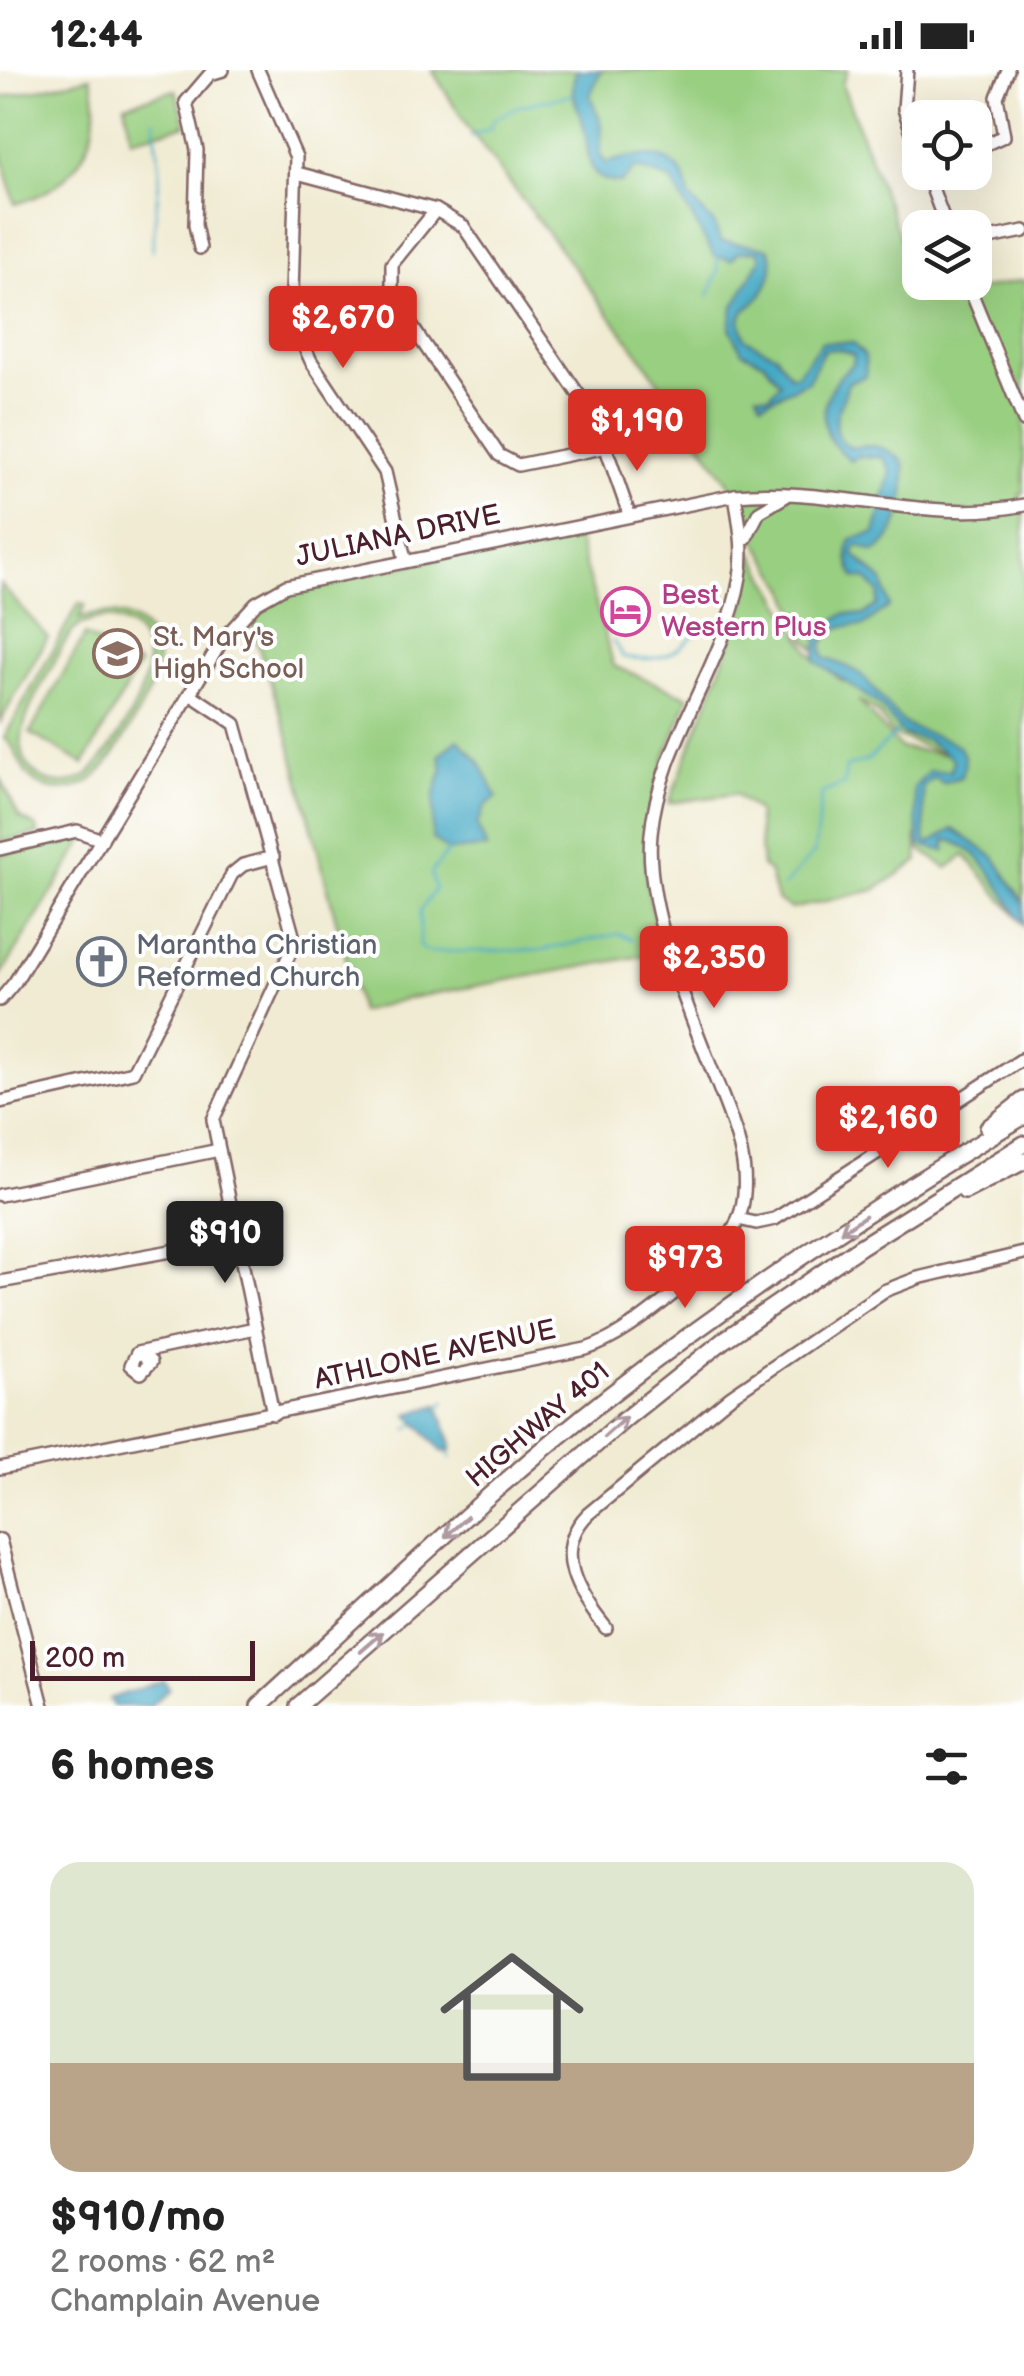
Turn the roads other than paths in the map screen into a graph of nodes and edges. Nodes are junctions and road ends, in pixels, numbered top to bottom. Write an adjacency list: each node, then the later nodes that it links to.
1 (222, 70): 11 (street)
2 (258, 70): 7 (street)
3 (908, 70): 5 (street)
4 (1008, 70): 6 (street)
5 (903, 100)
6 (992, 141)
7 (297, 173): 8 (street); 19 (street)
8 (436, 210): 14 (street); 14 (street)
9 (1024, 231): 10 (street)
10 (992, 238)
11 (200, 248)
12 (974, 300): 13 (street)
13 (1024, 421)
14 (606, 447): 18 (street)
15 (806, 494): 16 (street, JULIANA DRIVE); 17 (street, JULIANA DRIVE); 20 (street)
16 (735, 495): 18 (street, JULIANA DRIVE); 20 (street, ATHLONE AVENUE)
17 (1024, 504)
18 (628, 514): 19 (street, JULIANA DRIVE)
19 (404, 559): 21 (street, JULIANA DRIVE)
20 (742, 562): 35 (street, ATHLONE AVENUE)
21 (190, 694): 22 (street, JULIANA DRIVE); 24 (street)
22 (102, 840): 23 (street); 25 (street, JULIANA DRIVE)
23 (0, 849)
24 (273, 857): 28 (street); 31 (street)
25 (0, 1000)
26 (1024, 1058): 35 (street)
27 (1024, 1100): 33 (highway)
28 (0, 1102)
29 (1024, 1116): 33 (highway, HIGHWAY 401)
30 (1024, 1144): 37 (highway, HIGHWAY 401)
31 (219, 1150): 34 (street); 36 (street)
32 (1024, 1161): 37 (highway)
33 (938, 1168): 47 (highway, HIGHWAY 401, one-way to 47)
34 (0, 1195)
35 (738, 1219): 42 (street, ATHLONE AVENUE)
36 (237, 1239): 39 (street); 40 (street)
37 (860, 1247): 48 (highway, HIGHWAY 401, one-way to 37)
38 (1024, 1253): 45 (street)
39 (0, 1282)
40 (255, 1328): 41 (street); 42 (street)
41 (140, 1352)
42 (273, 1414): 43 (street, ATHLONE AVENUE)
43 (0, 1468)
44 (0, 1540): 46 (street)
45 (606, 1628)
46 (43, 1706)
47 (259, 1706)
48 (298, 1706)

